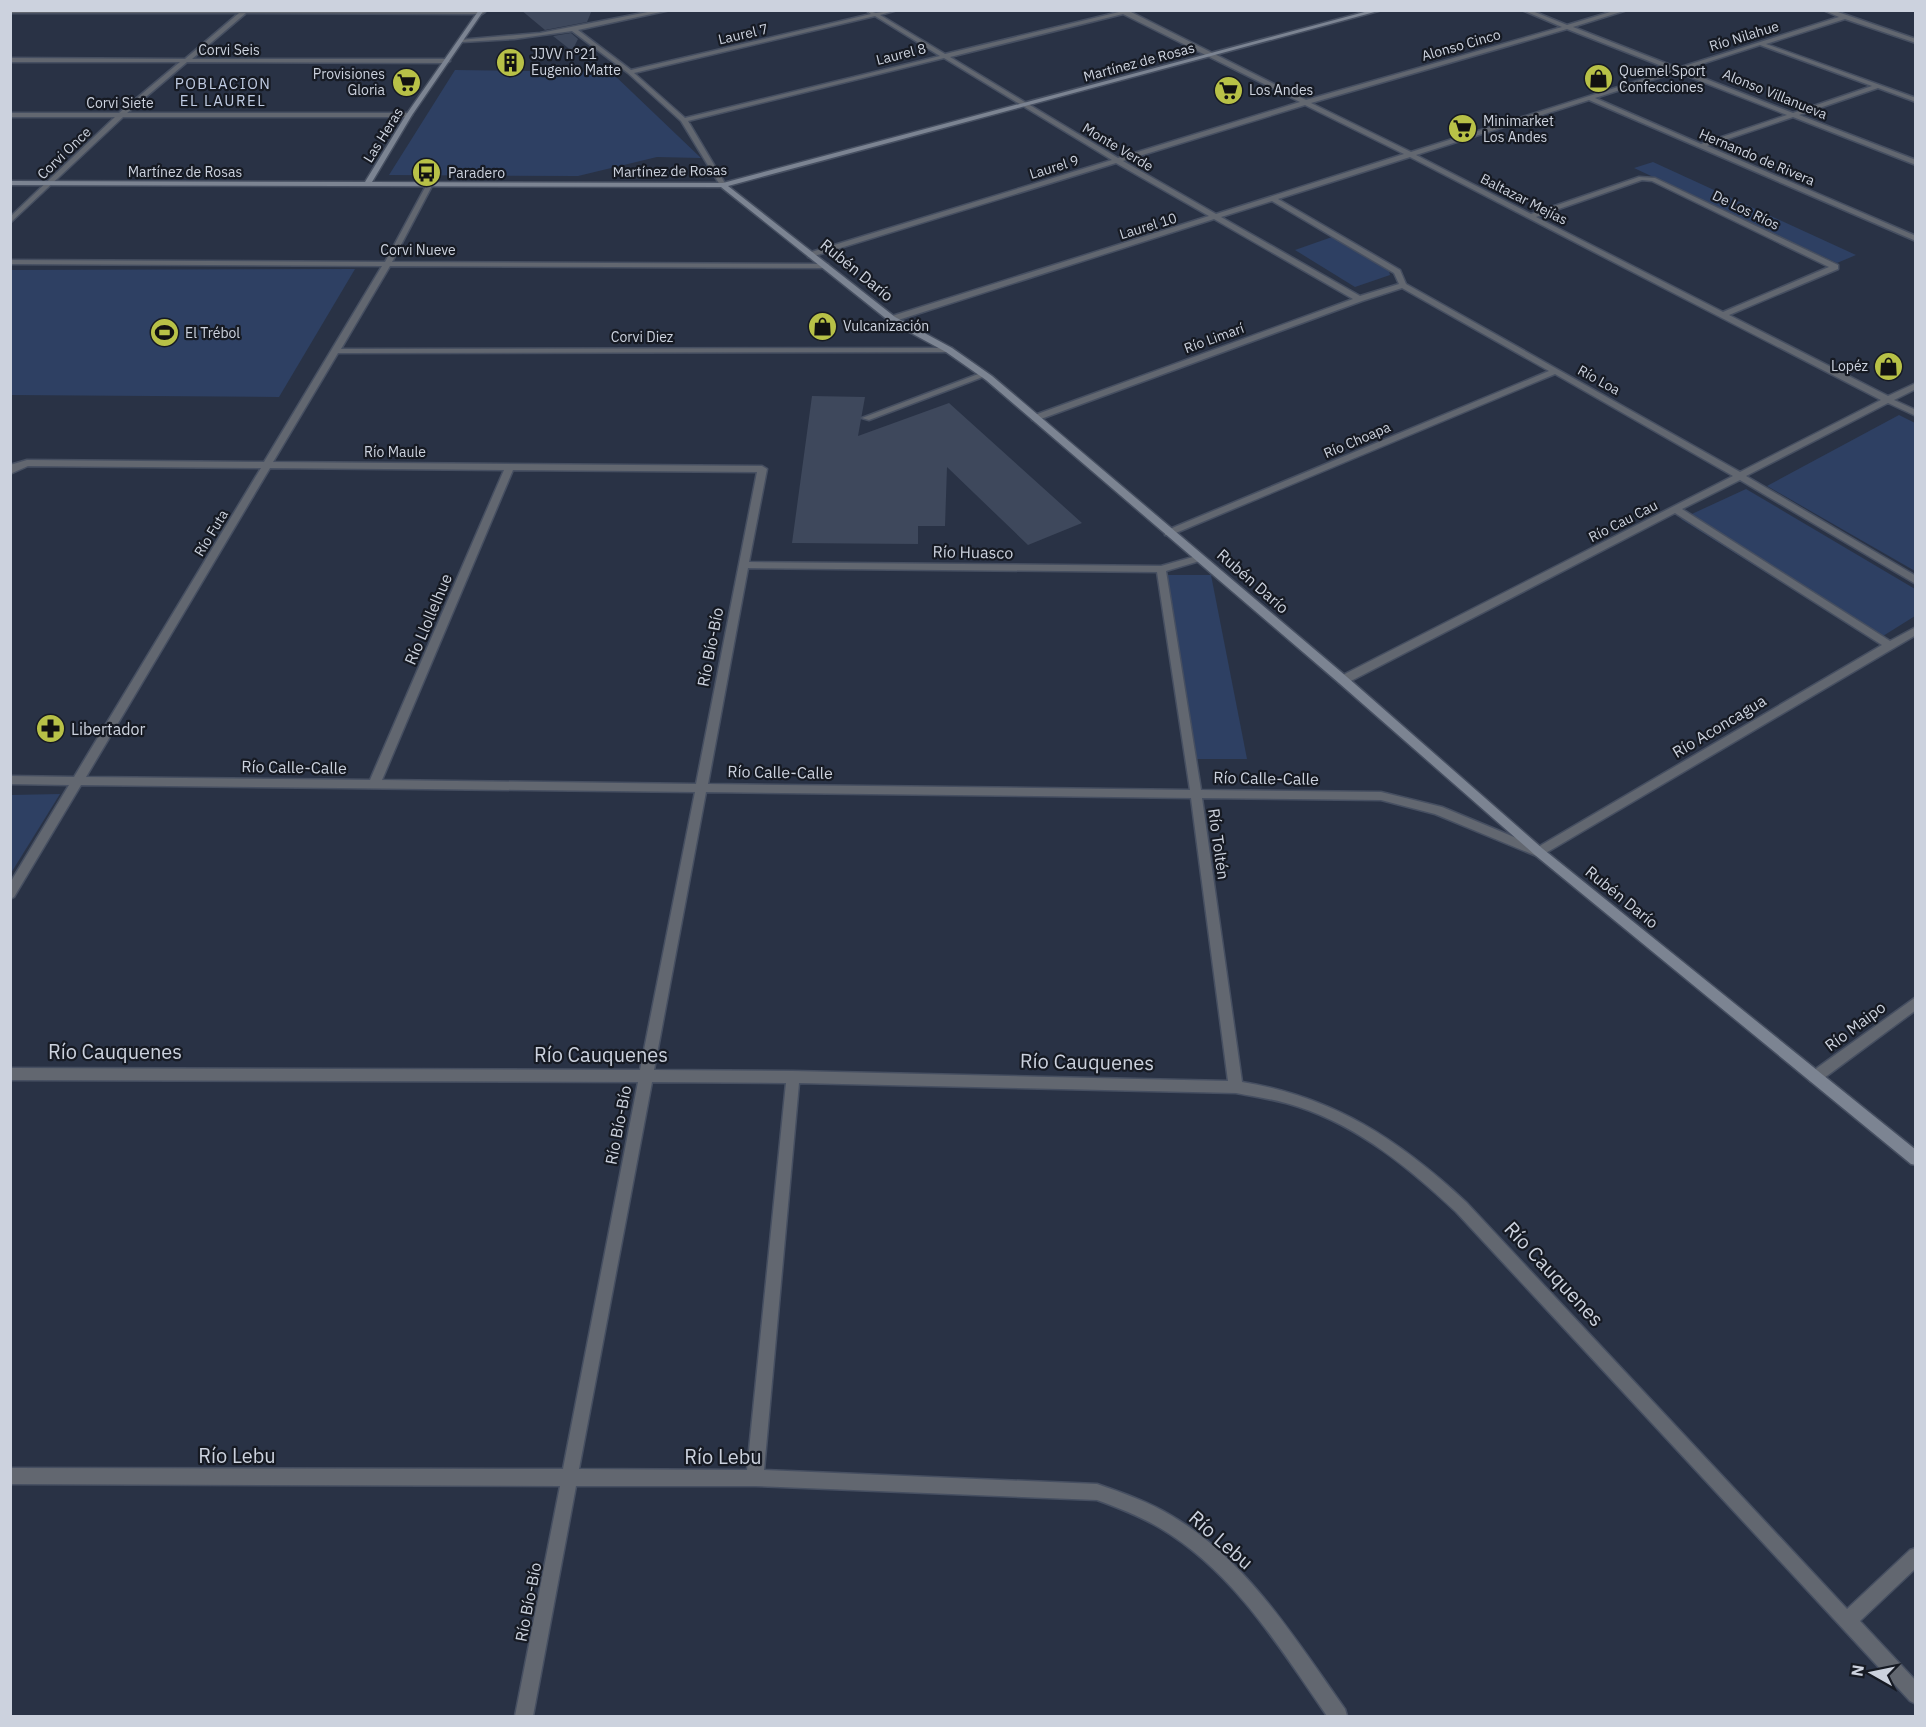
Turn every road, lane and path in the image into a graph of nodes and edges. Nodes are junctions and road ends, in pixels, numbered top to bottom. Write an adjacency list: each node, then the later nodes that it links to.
1 (668, 10): 16 (street)
2 (868, 10): 13 (street, Monte Verde)
3 (896, 10): 13 (street, Laurel 7)
4 (1134, 10): 12 (street, Laurel 8)
5 (1380, 10): 21 (street, Martínez de Rosas)
6 (1524, 10): 15 (street, Alonso Villanueva)
7 (1625, 10): 15 (street, Alonso Cinco)
8 (1825, 10): 14 (street)
9 (10, 11): 10 (street)
10 (245, 11): 11 (street); 24 (street, Corvi Once)
11 (482, 11): 17 (street, Las Heras)
12 (1121, 12): 20 (street, Laurel 8); 21 (street, Baltazar Mejías)
13 (876, 15): 20 (street, Monte Verde); 26 (street, Laurel 7)
14 (1844, 17): 18 (street); 19 (street, Río Nilahue)
15 (1568, 27): 25 (street, Alonso Villanueva); 30 (street, Alonso Cinco)
16 (574, 30): 17 (street); 26 (street, Rubén Darío)
17 (462, 40): 23 (street, Las Heras)
18 (1916, 41)
19 (1762, 44): 25 (street, Río Nilahue); 27 (street)
20 (944, 56): 31 (street, Monte Verde); 36 (street, Laurel 8)
21 (1209, 56): 30 (street, Baltazar Mejías); 31 (street, Martínez de Rosas)
22 (10, 60): 24 (street, Corvi Seis)
23 (447, 61): 24 (street, Corvi Seis); 34 (street, Las Heras)
24 (187, 62): 33 (street, Corvi Once)
25 (1679, 69): 28 (street, Río Nilahue); 35 (street, Alonso Villanueva)
26 (630, 72): 36 (street, Rubén Darío)
27 (1879, 86): 29 (street); 35 (street)
28 (1590, 98): 37 (street, Hernando de Rivera); 38 (street, Río Nilahue)
29 (1916, 100)
30 (1304, 103): 38 (street, Baltazar Mejías); 39 (street, Laurel 9)
31 (1025, 105): 39 (street, Monte Verde); 45 (street, Martínez de Rosas)
32 (10, 115): 33 (street, Corvi Siete)
33 (122, 115): 34 (street, Corvi Siete); 42 (street, Corvi Once)
34 (409, 115): 43 (street, Las Heras)
35 (1794, 115): 37 (street); 40 (street, Alonso Villanueva)
36 (684, 120): 45 (street, Rubén Darío)
37 (1701, 146): 50 (street, Hernando de Rivera)
38 (1411, 155): 46 (street, Laurel 10); 47 (street, Baltazar Mejías)
39 (1116, 160): 48 (street, Monte Verde); 51 (street, Laurel 9)
40 (1916, 164)
41 (10, 183): 42 (street, Martínez de Rosas)
42 (50, 183): 43 (street, Martínez de Rosas); 49 (street, Corvi Once)
43 (367, 184): 44 (street, Martínez de Rosas)
44 (430, 184): 45 (street, Martínez de Rosas); 53 (street, Río Futa)
45 (723, 185): 51 (street, Rubén Darío)
46 (1274, 199): 48 (street, Laurel 10); 55 (street, Río Loa)
47 (1531, 216): 57 (street, Baltazar Mejías); 57 (street, De Los Ríos)
48 (1216, 218): 56 (street, Monte Verde); 58 (street, Laurel 10)
49 (10, 221)
50 (1916, 239)
51 (812, 255): 54 (street, Rubén Darío)
52 (10, 262): 53 (street, Corvi Nueve)
53 (388, 263): 54 (street, Corvi Nueve); 60 (street, Río Futa)
54 (825, 266): 58 (street, Rubén Darío)
55 (1403, 285): 56 (street, Río Limarí); 61 (street, Río Loa)
56 (1359, 299): 67 (street, Río Limarí)
57 (1723, 315): 64 (street, Baltazar Mejías)
58 (892, 319): 59 (street, Rubén Darío)
59 (949, 350): 60 (street, Corvi Diez); 62 (street, Rubén Darío)
60 (334, 351): 68 (street, Río Futa)
61 (1556, 371): 72 (street, Río Loa); 74 (street, Río Choapa)
62 (984, 375): 66 (street); 67 (street, Rubén Darío)
63 (1916, 385): 64 (street, Río Cau Cau)
64 (1886, 399): 65 (street, Baltazar Mejías); 72 (street, Río Cau Cau)
65 (1916, 414)
66 (866, 418)
67 (1035, 418): 74 (street, Rubén Darío)
68 (268, 465): 69 (street, Río Maule); 71 (street, Río Maule); 83 (street, Río Futa)
69 (510, 466): 70 (street, Río Maule); 84 (street, Río Llollelhue)
70 (762, 469): 76 (street, Río Bío-Bío)
71 (10, 471)
72 (1739, 476): 73 (street, Río Cau Cau); 78 (street, Río Loa)
73 (1676, 508): 80 (street); 81 (street, Río Cau Cau)
74 (1168, 533): 75 (street, Rubén Darío)
75 (1200, 558): 77 (street, Río Huasco); 81 (street, Rubén Darío)
76 (744, 565): 77 (street, Río Huasco); 85 (street, Río Bío-Bío)
77 (1161, 569): 86 (street, Río Toltén)
78 (1916, 580)
79 (1916, 630): 80 (street, Río Aconcagua)
80 (1889, 645): 87 (street, Río Aconcagua)
81 (1342, 680): 87 (street, Rubén Darío)
82 (10, 780): 83 (street, Río Calle-Calle)
83 (78, 780): 84 (street, Río Calle-Calle); 88 (street, Río Futa)
84 (374, 785): 85 (street, Río Calle-Calle)
85 (701, 788): 86 (street, Río Calle-Calle); 91 (street, Río Bío-Bío)
86 (1196, 793): 87 (street, Río Calle-Calle); 94 (street, Río Toltén)
87 (1539, 852): 93 (street, Rubén Darío)
88 (10, 894)
89 (1916, 1002): 93 (street, Río Maipo)
90 (10, 1074): 91 (street, Río Cauquenes)
91 (645, 1077): 92 (street, Río Cauquenes); 97 (street, Río Bío-Bío)
92 (793, 1077): 94 (street, Río Cauquenes); 98 (street)
93 (1815, 1077): 95 (street, Rubén Darío)
94 (1236, 1087): 100 (street, Río Cauquenes)
95 (1916, 1159)
96 (10, 1476): 97 (street, Río Lebu)
97 (570, 1478): 98 (street, Río Lebu); 102 (street, Río Bío-Bío)
98 (755, 1478): 103 (street, Río Lebu)
99 (1916, 1556): 100 (street)
100 (1846, 1622): 101 (street, Río Cauquenes)
101 (1916, 1695)
102 (524, 1716)
103 (1338, 1716)

